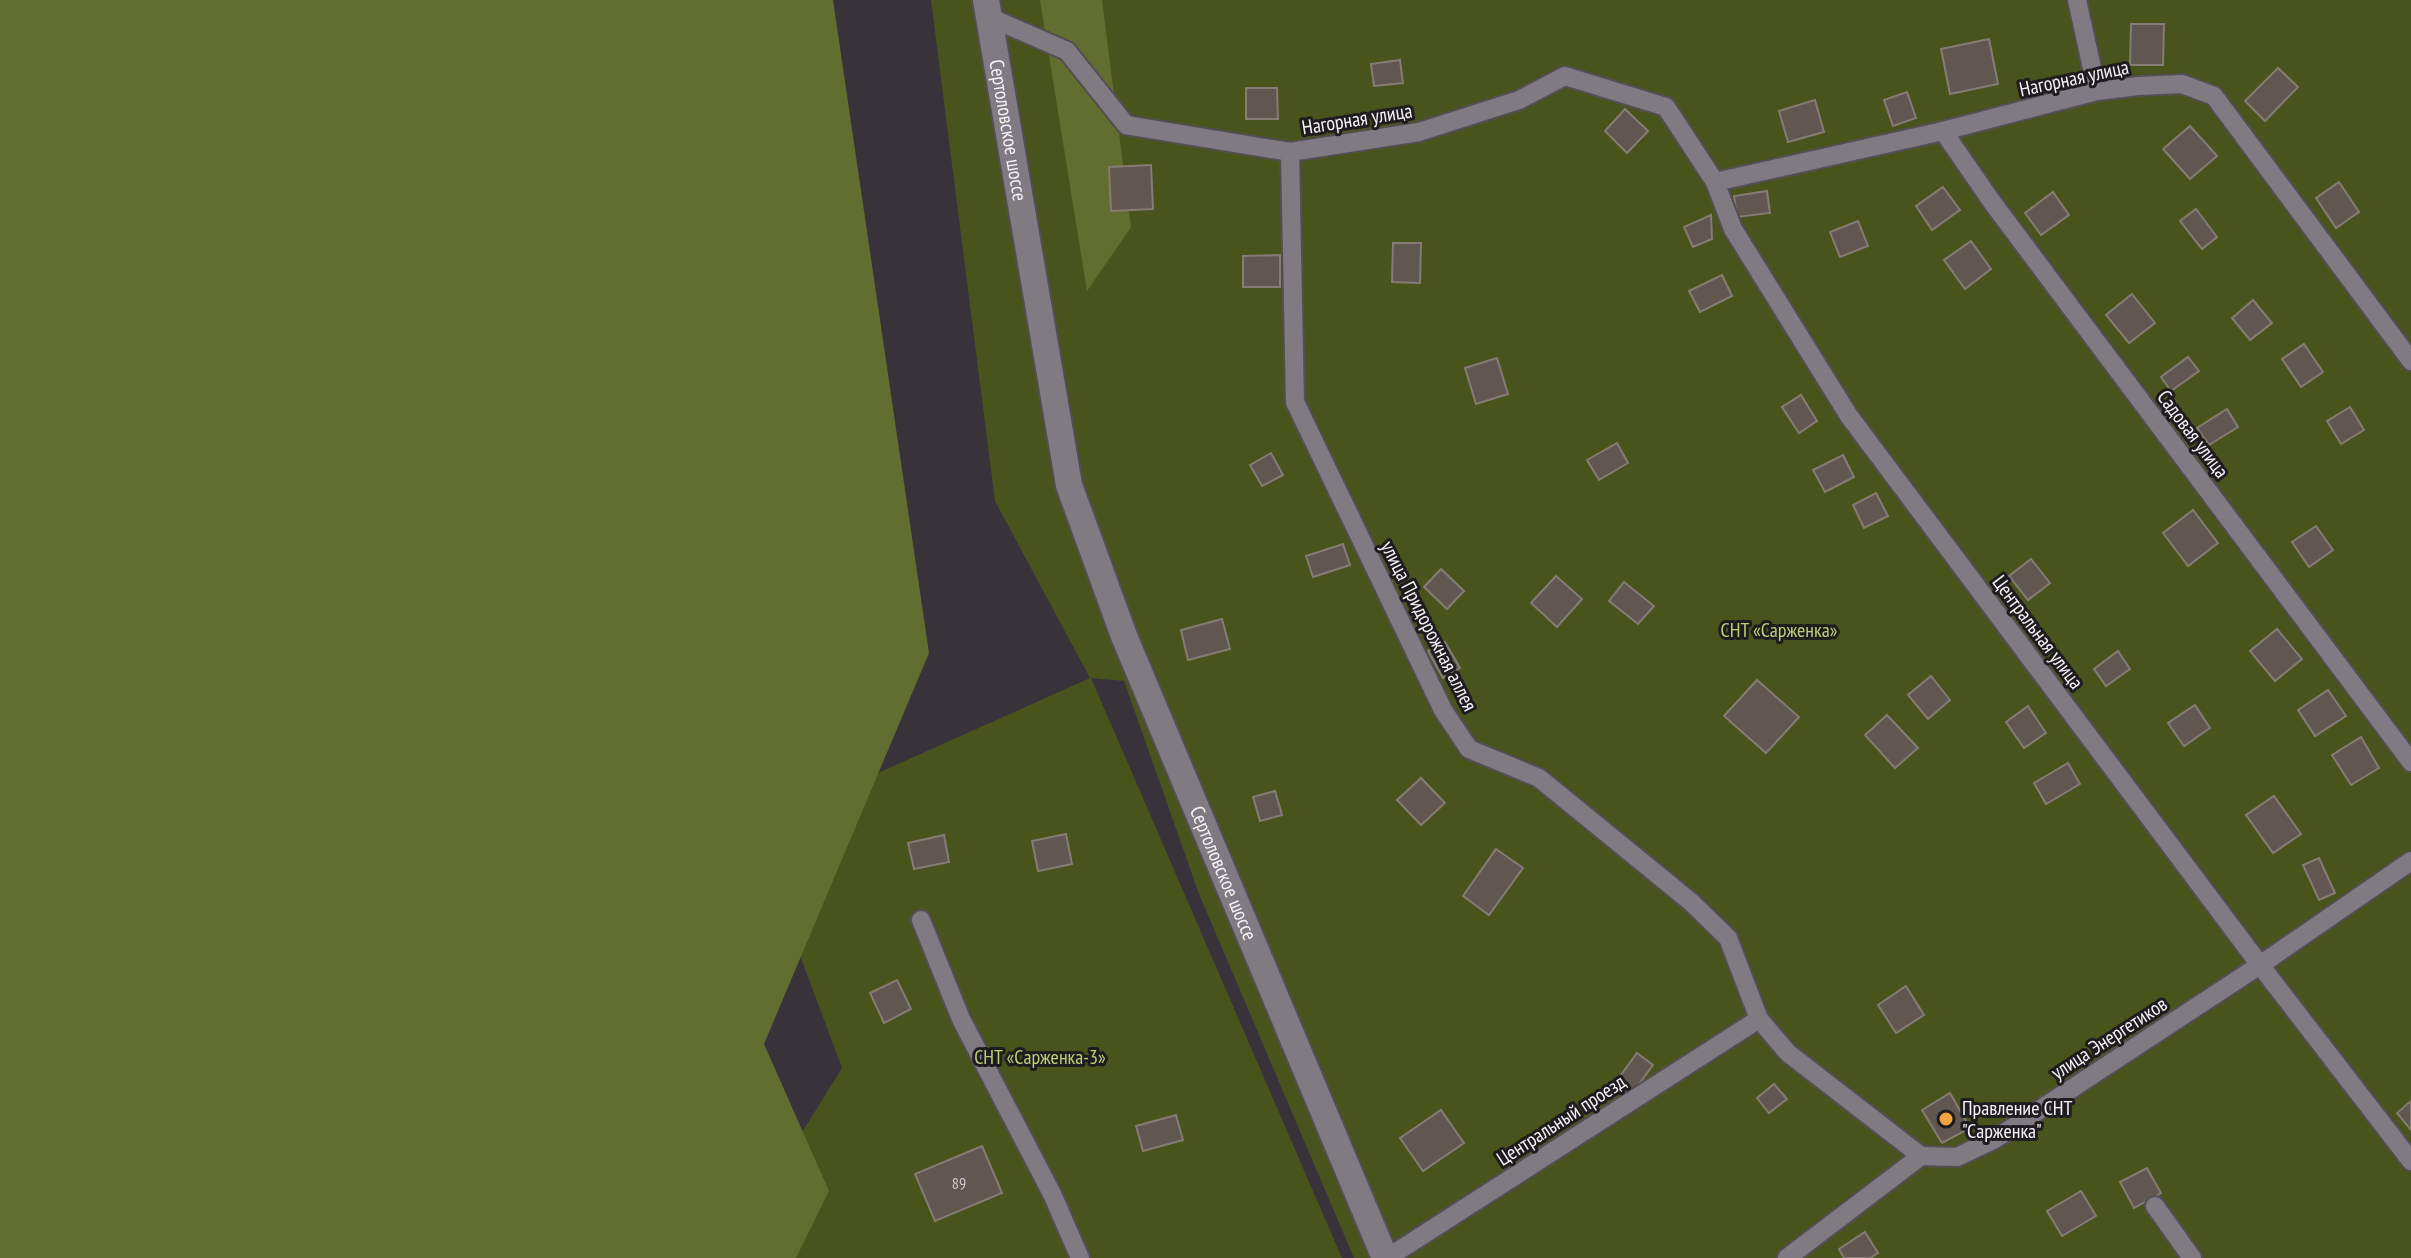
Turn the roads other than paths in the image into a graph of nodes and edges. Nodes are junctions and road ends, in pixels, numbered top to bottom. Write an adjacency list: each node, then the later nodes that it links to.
1 (2077, 0): 3 (street)
2 (988, 9): 6 (street, Нагорная улица); 18 (main road, Сертоловское шоссе)
3 (2097, 91): 5 (street, Нагорная улица); 8 (street, Нагорная улица)
4 (1666, 107): 6 (street, Нагорная улица); 7 (street, Центральная улица)
5 (1943, 131): 7 (street, Нагорная улица); 9 (street, Садовая улица)
6 (1290, 152): 13 (street, улица Придорожная аллея)
7 (1715, 182): 12 (street, Центральная улица)
8 (2411, 361)
9 (2411, 762)
10 (2411, 861): 12 (street, улица Энергетиков)
11 (921, 920): 17 (street)
12 (2260, 965): 14 (street, улица Энергетиков); 15 (street, Центральная улица)
13 (1759, 1019): 14 (street, улица Придорожная аллея); 18 (street, Центральный проезд)
14 (1921, 1156): 19 (street)
15 (2411, 1161)
16 (2155, 1206): 20 (street)
17 (1080, 1258)
18 (1386, 1258)
19 (1787, 1258)
20 (2192, 1258)

